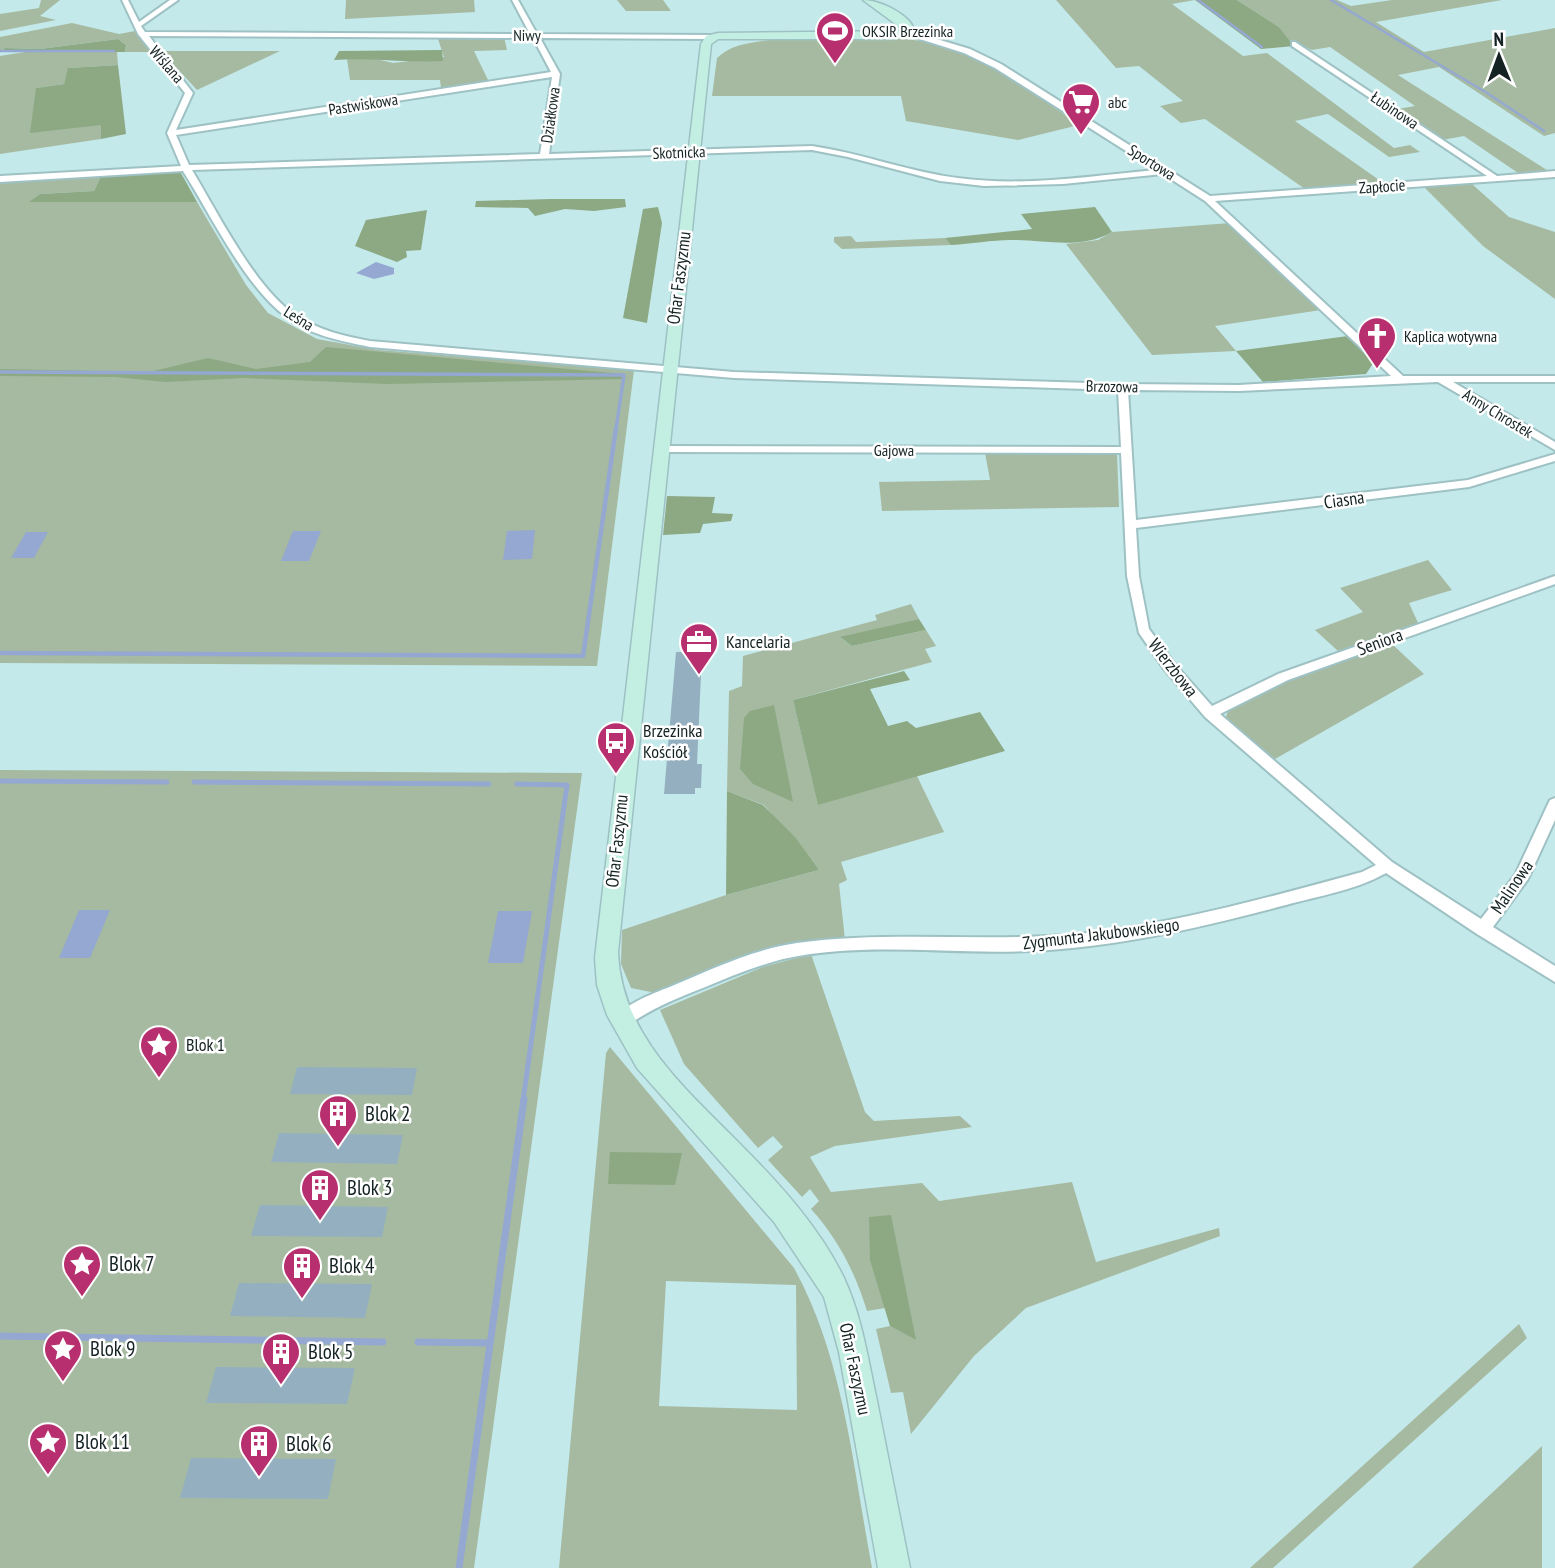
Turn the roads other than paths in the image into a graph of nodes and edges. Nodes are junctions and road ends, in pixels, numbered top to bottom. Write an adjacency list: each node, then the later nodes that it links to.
1 (125, 0): 5 (street, Wiślana)
2 (175, 0): 5 (street)
3 (515, 0): 8 (street, Działkowa)
4 (868, 0): 6 (street, Sportowa)
5 (137, 26): 7 (street, Wiślana)
6 (910, 33): 9 (street, Niwy); 16 (street, Sportowa)
7 (142, 34): 8 (street, Niwy); 12 (street, Wiślana)
8 (534, 35): 9 (street, Niwy); 11 (street, Działkowa)
9 (712, 37): 13 (street, Ofiar Faszyzmu)
10 (1296, 44): 18 (street, Łubinowa)
11 (556, 74): 12 (street, Pastwiskowa); 14 (street, Działkowa)
12 (171, 134): 15 (street)
13 (692, 152): 14 (street, Skotnicka); 16 (street, Skotnicka); 21 (street, Ofiar Faszyzmu)
14 (544, 157): 15 (street, Skotnicka)
15 (186, 168): 19 (street); 21 (street, Leśna)
16 (1167, 171): 20 (street, Sportowa)
17 (1553, 176): 18 (street, Zapłocie)
18 (1494, 177): 20 (street, Zapłocie)
19 (0, 179)
20 (1208, 199): 22 (street, Sportowa)
21 (669, 369): 25 (street, Brzozowa); 27 (street, Ofiar Faszyzmu)
22 (1400, 379): 23 (street, Brzozowa); 25 (street, Brzozowa)
23 (1441, 379): 24 (street, Brzozowa); 26 (street, Anny Chrostek)
24 (1555, 379)
25 (1123, 387): 28 (street, Wierzbowa)
26 (1555, 446)
27 (662, 449): 28 (street, Gajowa); 37 (street, Ofiar Faszyzmu)
28 (1126, 450): 30 (street, Wierzbowa)
29 (1555, 457): 30 (street, Ciasna)
30 (1130, 525): 32 (street, Wierzbowa)
31 (1555, 580): 32 (street, Seniora)
32 (1210, 713): 34 (street, Wierzbowa)
33 (1555, 804): 35 (street, Malinowa)
34 (1387, 866): 35 (street); 37 (street, Zygmunta Jakubowskiego)
35 (1482, 929): 36 (street)
36 (1555, 975)
37 (622, 1020): 38 (street, Ofiar Faszyzmu)
38 (894, 1568)

